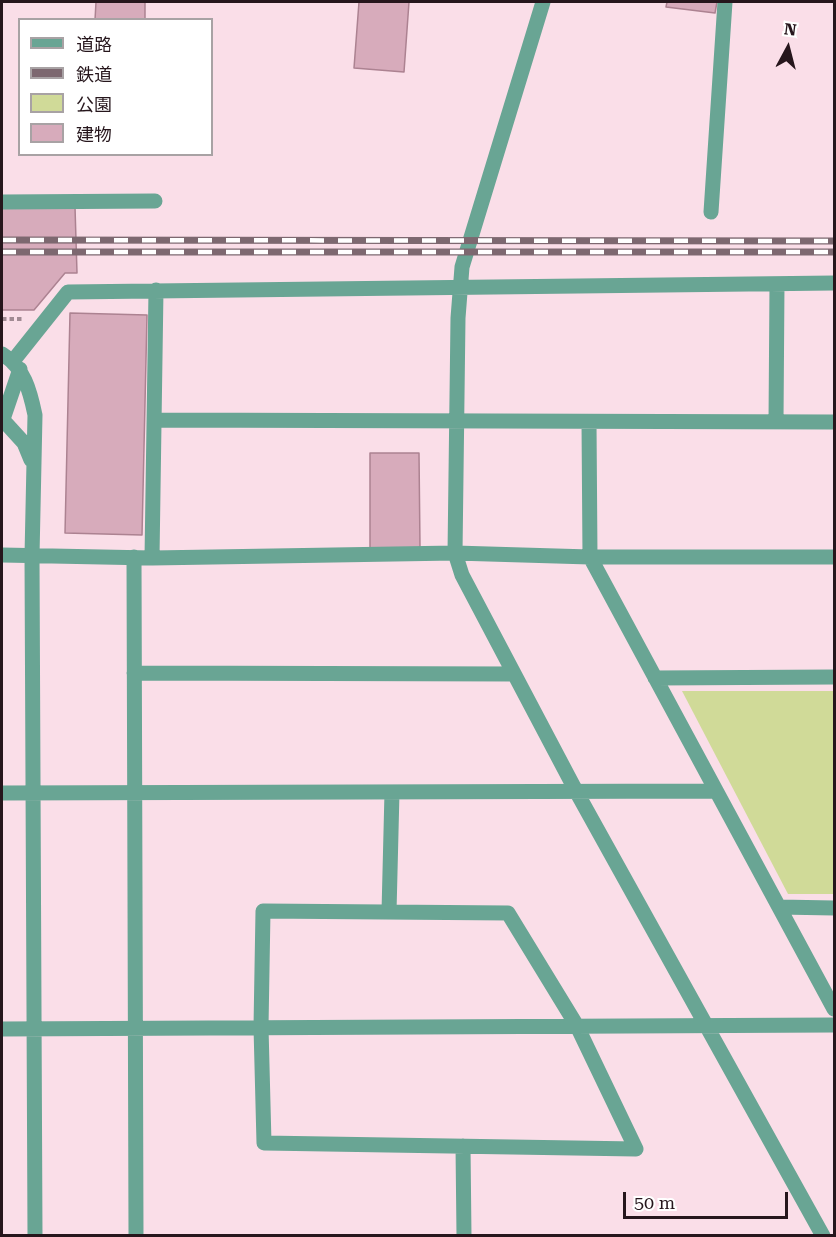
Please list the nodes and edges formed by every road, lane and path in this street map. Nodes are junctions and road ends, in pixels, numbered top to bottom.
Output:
1 (543, 2) edge
2 (725, 2) edge
3 (155, 201) dead end
4 (2, 202) edge
5 (711, 212) dead end
6 (834, 283) edge
7 (777, 284) junction
8 (459, 286) junction
9 (156, 290) junction
10 (11, 361) edge
11 (156, 420) junction
12 (2, 421) edge
13 (456, 421) junction
14 (589, 422) junction
15 (834, 422) edge
16 (776, 423) junction
17 (32, 463) junction
18 (454, 553) junction
19 (2, 555) edge
20 (32, 556) junction
21 (590, 557) junction
22 (834, 557) edge
23 (134, 558) junction
24 (152, 558) junction
25 (134, 674) junction
26 (514, 674) junction
27 (834, 677) edge
28 (655, 678) junction
29 (576, 791) junction
30 (716, 791) junction
31 (392, 792) junction
32 (2, 793) edge
33 (35, 793) junction
34 (134, 794) junction
35 (779, 908) junction
36 (834, 908) edge
37 (389, 912) junction
38 (834, 1009) edge
39 (834, 1025) edge
40 (578, 1026) junction
41 (707, 1026) junction
42 (261, 1027) junction
43 (136, 1028) junction
44 (2, 1029) edge
45 (34, 1030) junction
46 (463, 1146) junction
47 (35, 1236) edge
48 (136, 1236) edge
49 (464, 1236) edge
50 (824, 1236) edge

1 - 8 street
2 - 5 street
3 - 4 street
6 - 7 street
7 - 8 street
7 - 16 street
8 - 9 street
8 - 13 street
9 - 10 street
9 - 11 street
10 - 12 street
10 - 17 street
11 - 13 street
11 - 24 street
12 - 17 street
13 - 14 street
13 - 18 street
14 - 16 street
14 - 21 street
15 - 16 street
17 - 20 street
18 - 21 street
18 - 24 street
18 - 26 street
19 - 20 street
20 - 23 street
20 - 33 street
21 - 22 street
21 - 28 street
23 - 24 street
23 - 25 street
25 - 26 street
25 - 34 street
26 - 29 street
27 - 28 street
28 - 30 street
29 - 30 street
29 - 31 street
29 - 41 street
30 - 35 street
31 - 34 street
31 - 37 street
32 - 33 street
33 - 34 street
33 - 45 street
34 - 43 street
35 - 36 street
35 - 38 street
37 - 40 street
37 - 42 street
39 - 41 street
40 - 41 street
40 - 42 street
40 - 46 street
41 - 50 street
42 - 43 street
42 - 46 street
43 - 45 street
43 - 48 street
44 - 45 street
45 - 47 street
46 - 49 street

